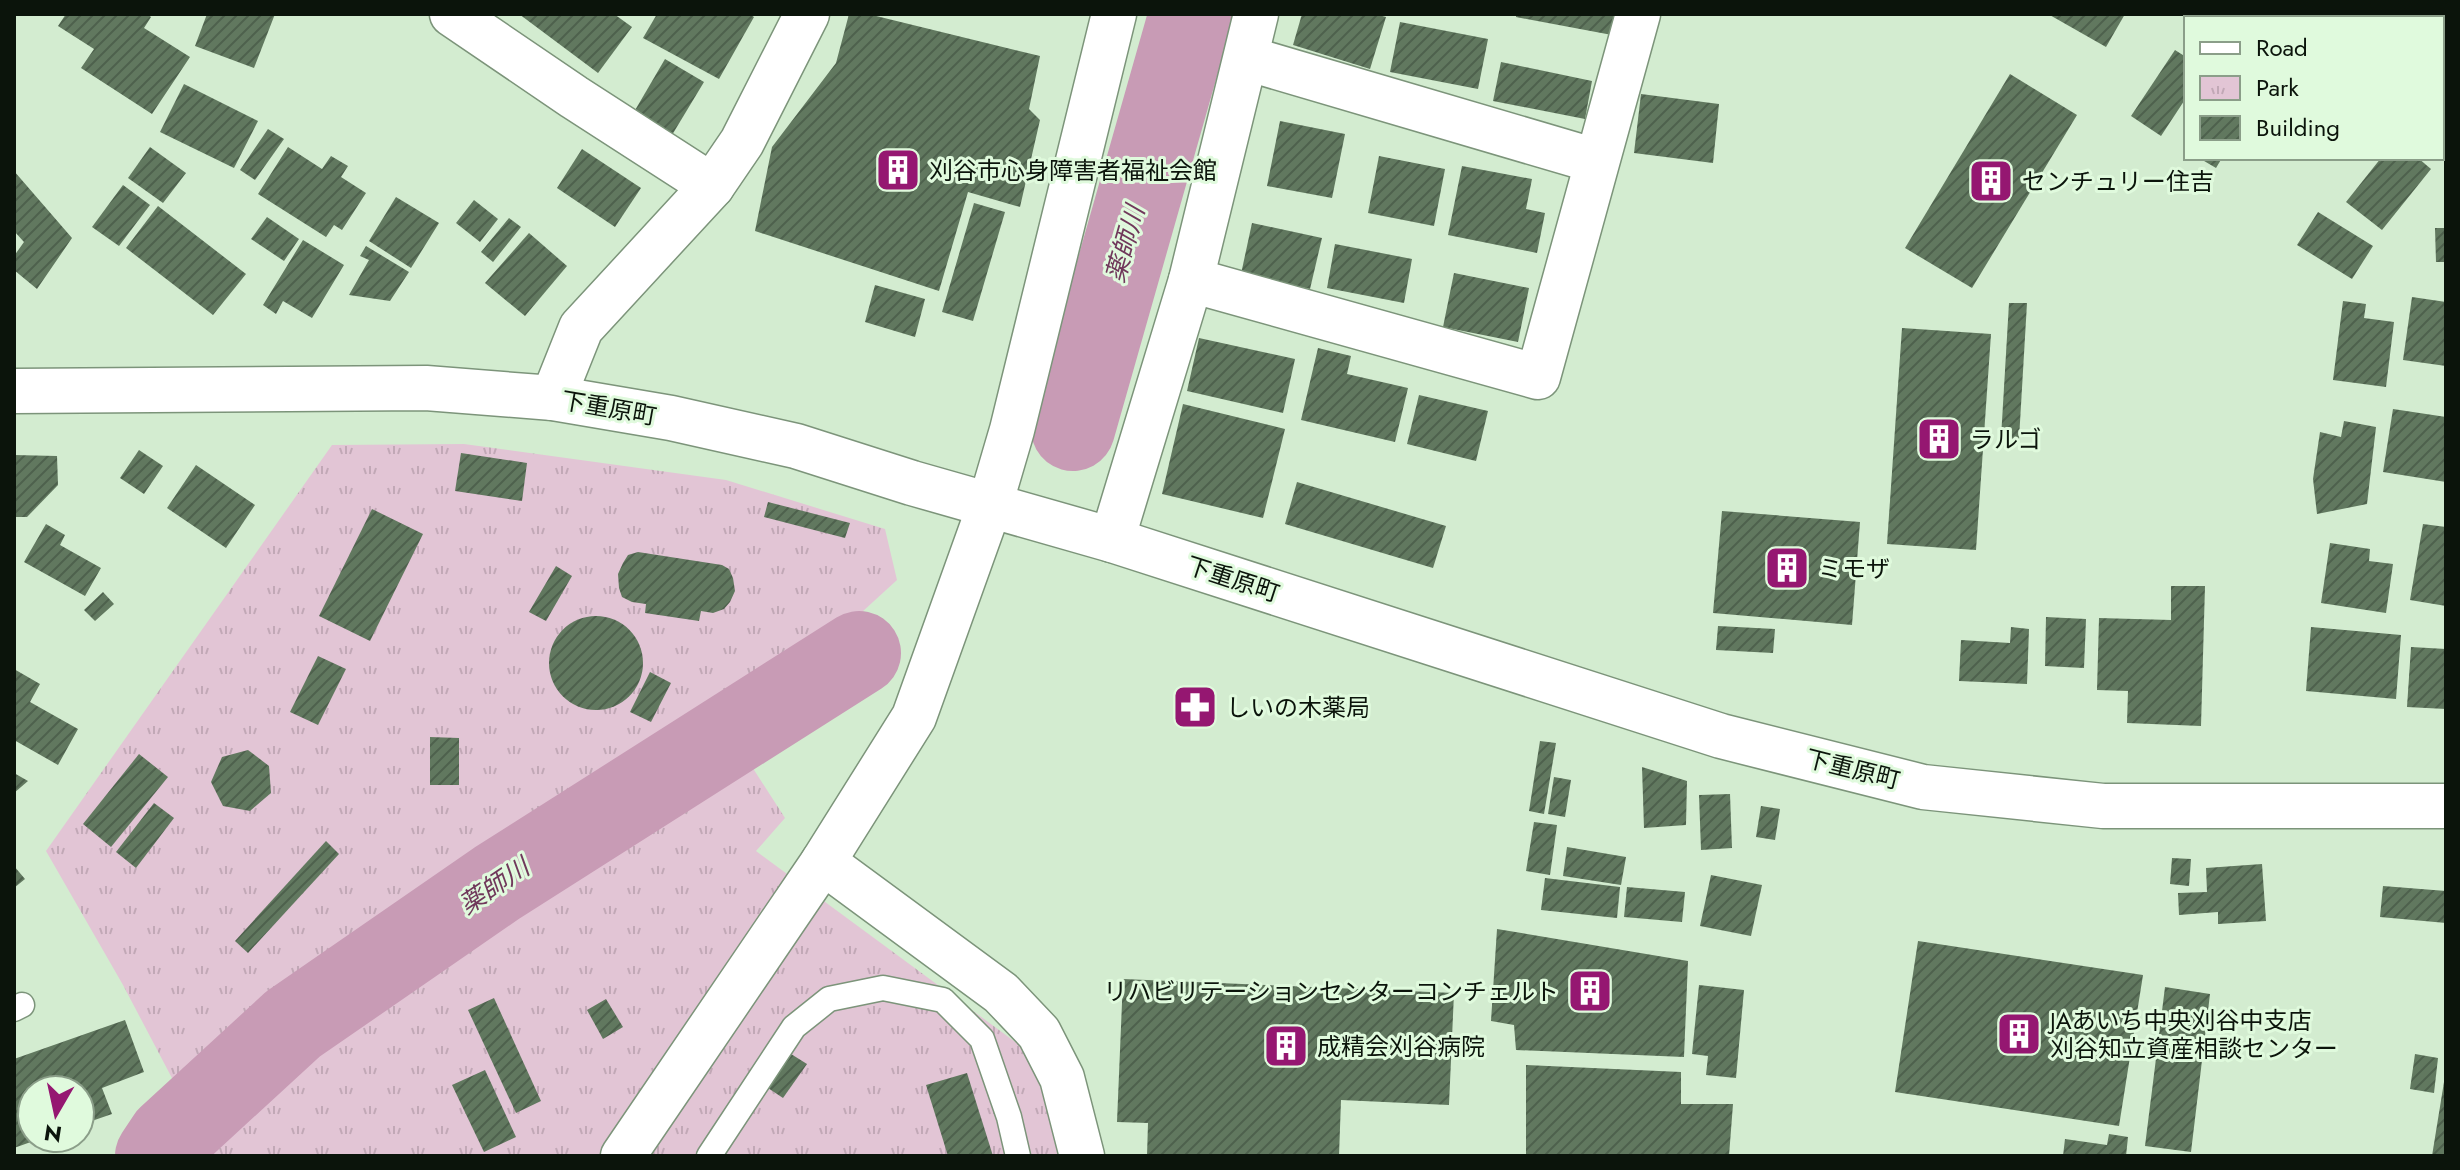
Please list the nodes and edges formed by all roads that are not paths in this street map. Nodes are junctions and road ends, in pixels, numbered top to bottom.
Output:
1 (807, 14) edge
2 (1114, 14) edge
3 (1256, 14) edge
4 (1638, 14) edge
5 (464, 18) edge
6 (1246, 58) junction
7 (1596, 161) junction
8 (712, 186) junction
9 (1191, 280) junction
10 (14, 391) edge
11 (553, 398) junction
12 (990, 505) junction
13 (1112, 540) junction
14 (2446, 806) edge
15 (823, 862) junction
16 (623, 1156) edge
17 (709, 1156) edge
18 (1018, 1156) edge
19 (1082, 1156) edge

1 - 8 street
2 - 12 street
3 - 6 street
4 - 7 street
5 - 8 street
6 - 7 street
6 - 9 street
7 - 9 street
8 - 11 street
9 - 13 street
10 - 11 street, 下重原町
11 - 12 street, 下重原町
12 - 13 street, 下重原町
12 - 15 street
13 - 14 street, 下重原町
15 - 16 street
15 - 19 street
17 - 18 lane

